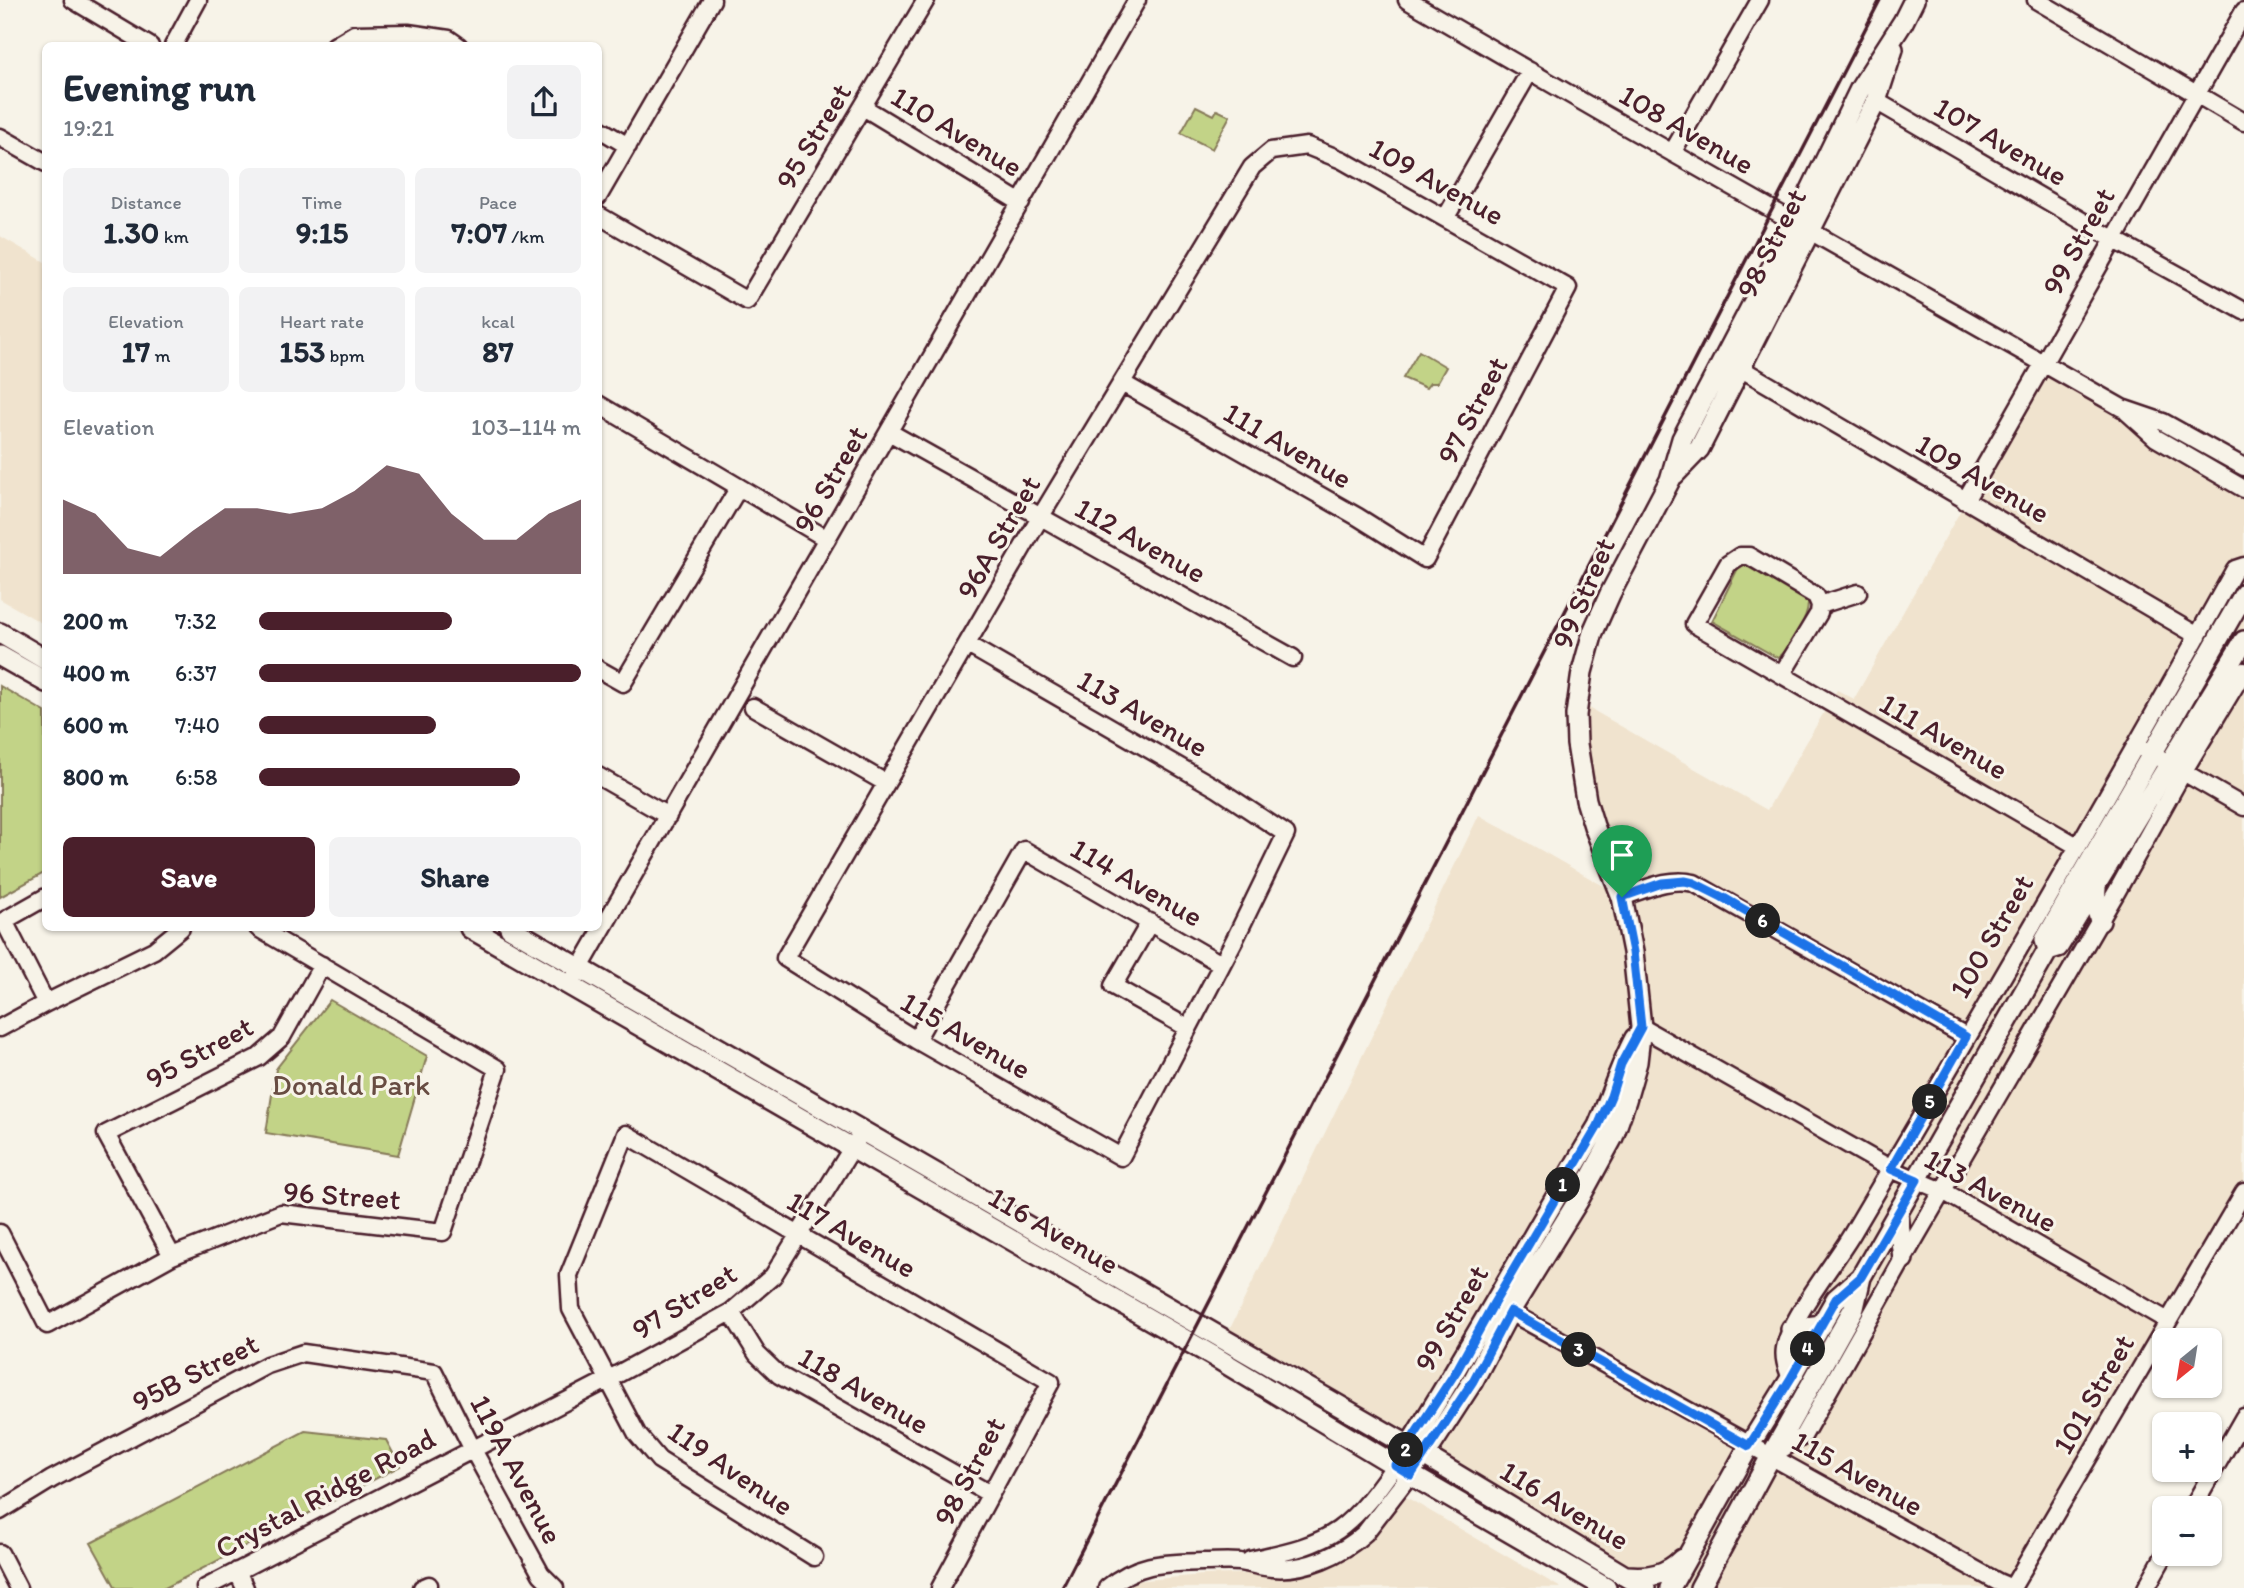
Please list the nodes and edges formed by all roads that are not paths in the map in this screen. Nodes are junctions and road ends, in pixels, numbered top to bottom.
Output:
1 (73, 0) edge
2 (198, 0) edge
3 (712, 0) edge
4 (926, 0) edge
5 (1137, 0) edge
6 (1407, 0) edge
7 (1760, 0) edge
8 (1914, 0) edge
9 (2036, 0) edge
10 (2244, 11) edge
11 (1903, 22) junction
12 (142, 42) edge
13 (175, 42) edge
14 (339, 42) edge
15 (453, 42) edge
16 (1530, 71) junction
17 (2196, 94) junction
18 (1876, 101) junction
19 (863, 107) junction
20 (2244, 122) edge
21 (602, 130) edge
22 (0, 137) edge
23 (628, 146) junction
24 (1271, 151) joint
25 (1672, 153) junction
26 (42, 161) edge
27 (602, 190) edge
28 (1021, 203) junction
29 (602, 217) edge
30 (1446, 217) junction
31 (1803, 227) junction
32 (2113, 239) junction
33 (1568, 288) joint
34 (2244, 311) edge
35 (2044, 363) junction
36 (1731, 364) junction
37 (1122, 383) junction
38 (602, 406) edge
39 (2122, 408) junction
40 (889, 432) junction
41 (2244, 467) edge
42 (739, 487) junction
43 (2244, 489) edge
44 (1965, 501) junction
45 (1041, 516) junction
46 (827, 539) junction
47 (1425, 559) joint
48 (2244, 566) edge
49 (1857, 593) dead end
50 (2244, 594) edge
51 (1820, 605) junction
52 (0, 633) edge
53 (2198, 636) junction
54 (2244, 641) edge
55 (968, 645) junction
56 (0, 656) edge
57 (42, 658) edge
58 (1293, 658) dead end
59 (602, 671) edge
60 (2244, 671) edge
61 (1782, 674) junction
62 (42, 680) edge
63 (753, 707) dead end
64 (2144, 750) junction
65 (2176, 769) junction
66 (602, 778) edge
67 (886, 783) junction
68 (2244, 807) edge
69 (668, 816) junction
70 (2077, 846) junction
71 (2096, 887) junction
72 (1622, 897) junction
73 (42, 899) edge
74 (2100, 920) junction
75 (2, 922) edge
76 (1150, 922) junction
77 (602, 929) edge
78 (177, 931) edge
79 (263, 931) edge
80 (475, 931) edge
81 (515, 931) edge
82 (601, 931) edge
83 (2048, 950) junction
84 (785, 958) joint
85 (1222, 964) junction
86 (323, 965) junction
87 (580, 967) junction
88 (569, 985) junction
89 (47, 1003) junction
90 (1641, 1027) junction
91 (0, 1028) edge
92 (1188, 1028) junction
93 (1966, 1037) junction
94 (916, 1040) junction
95 (857, 1139) junction
96 (1891, 1169) junction
97 (1917, 1180) junction
98 (1943, 1191) junction
99 (2244, 1192) edge
100 (1898, 1213) junction
101 (0, 1233) edge
102 (799, 1236) junction
103 (172, 1256) junction
104 (1903, 1259) junction
105 (1861, 1277) junction
106 (1502, 1307) junction
107 (731, 1312) junction
108 (2168, 1321) junction
109 (1822, 1325) junction
110 (1791, 1329) junction
111 (1225, 1339) junction
112 (1215, 1357) junction
113 (434, 1372) joint
114 (609, 1378) junction
115 (1791, 1378) junction
116 (1051, 1382) joint
117 (2244, 1417) edge
118 (1749, 1446) junction
119 (472, 1448) junction
120 (1417, 1451) junction
121 (1770, 1456) junction
122 (1403, 1470) junction
123 (990, 1494) junction
124 (2199, 1496) edge
125 (0, 1511) edge
126 (1693, 1548) junction
127 (0, 1553) edge
128 (814, 1557) dead end
129 (2158, 1566) edge
130 (1574, 1569) junction
131 (237, 1571) junction
132 (1625, 1576) junction
133 (18, 1588) edge
134 (205, 1588) edge
135 (245, 1588) edge
136 (555, 1588) edge
137 (940, 1588) edge
138 (1107, 1588) edge
139 (1593, 1588) edge
140 (1606, 1588) edge
141 (1645, 1588) edge
142 (1670, 1588) edge
143 (1700, 1588) edge
144 (2012, 1588) edge
145 (2146, 1588) edge

1 - 12 street
2 - 13 street
3 - 23 street
4 - 19 street, 95 Street
5 - 28 street, 96 Street
6 - 16 street, 108 Avenue
7 - 25 street
8 - 11 main road, 98 Street
9 - 17 street
10 - 17 street, 99 Street
11 - 18 main road, 98 Street
11 - 31 main road, 98 Street
14 - 15 street
16 - 25 street, 108 Avenue
16 - 30 street
17 - 20 street
17 - 32 street, 99 Street
18 - 31 main road, 98 Street
18 - 32 street, 107 Avenue
19 - 28 street, 110 Avenue
19 - 29 street, 95 Street
21 - 23 street
22 - 26 street
23 - 27 street
24 - 30 street, 109 Avenue
24 - 37 street, 96A Street
25 - 31 street, 108 Avenue
28 - 40 street, 96 Street
30 - 33 street, 109 Avenue
31 - 35 street, 108 Avenue
31 - 36 main road, 98 Street
32 - 34 street, 107 Avenue
32 - 35 street, 99 Street
33 - 47 street, 97 Street
35 - 39 street, 108 Avenue
35 - 44 street, 99 Street
36 - 44 street, 109 Avenue
36 - 72 main road, 99 Street
37 - 45 street, 96A Street
37 - 47 street, 111 Avenue
38 - 42 street
39 - 41 street, 108 Avenue
39 - 43 street, 108 Avenue
40 - 45 street, 112 Avenue
40 - 46 street, 96 Street
42 - 46 street
42 - 59 street
44 - 53 street, 109 Avenue
45 - 55 street, 96A Street
45 - 58 street, 112 Avenue
46 - 69 street, 96 Street
48 - 53 street, 100 Street
49 - 51 street
50 - 64 main road, 100 Street
51 - 61 street
51 - 61 street, 111 Avenue
52 - 57 main road
53 - 64 street, 100 Street
54 - 65 main road, 100 Street
55 - 67 street, 96A Street
55 - 85 street, 113 Avenue
56 - 62 main road
60 - 65 street, 100 Street
61 - 70 street, 111 Avenue
63 - 67 street
64 - 65 street
64 - 70 street, 100 Street
64 - 83 main road, 100 Street
65 - 68 street
65 - 71 main road, 100 Street
65 - 74 street, 100 Street
66 - 69 street
67 - 84 street, 96A Street
69 - 77 street, 96 Street
70 - 93 street, 100 Street
71 - 74 main road
71 - 83 main road, 100 Street
72 - 90 main road, 99 Street
72 - 93 street
73 - 75 street
74 - 98 street, 100 Street
75 - 89 street
76 - 85 street, 114 Avenue
76 - 92 street
76 - 94 street, 114 Avenue
78 - 89 street
79 - 86 street
80 - 88 main road, 116 Avenue
81 - 87 main road, 116 Avenue
82 - 87 street, 96 Street
83 - 97 main road, 100 Street
84 - 94 street, 115 Avenue
85 - 92 street
86 - 103 street, 95 Street
86 - 103 street, 96 Street
87 - 88 street, 96 Street
87 - 95 main road, 116 Avenue
88 - 95 main road, 116 Avenue
89 - 91 street
90 - 96 street, 113 Avenue
90 - 106 main road, 99 Street
92 - 94 street, 115 Avenue
93 - 96 street, 100 Street
95 - 102 street, 97 Street
95 - 111 main road, 116 Avenue
95 - 112 main road, 116 Avenue
96 - 97 street, 113 Avenue
96 - 110 street, 100 Street
97 - 98 street, 113 Avenue
97 - 100 main road, 100 Street
98 - 104 street, 100 Street
98 - 108 street, 113 Avenue
99 - 108 street, 101 Street
100 - 104 main road
100 - 105 main road, 100 Street
101 - 103 street, 96 Street
102 - 107 street, 97 Street
102 - 114 street, 117 Avenue
102 - 116 street, 117 Avenue
104 - 121 street, 100 Street
105 - 109 main road, 100 Street
105 - 121 main road, 100 Street
106 - 118 street, 115 Avenue
106 - 120 main road, 99 Street
107 - 114 street, 97 Street
107 - 123 street, 118 Avenue
108 - 144 street, 101 Street
109 - 110 main road
109 - 115 main road, 100 Street
110 - 115 street, 100 Street
111 - 112 main road
111 - 120 main road, 116 Avenue
112 - 122 main road, 116 Avenue
113 - 119 street, 119A Avenue
113 - 125 street, 95B Street
114 - 119 street, 97 Street
114 - 128 street, 119 Avenue
115 - 118 main road, 100 Street
116 - 123 street, 98 Street
117 - 124 street
118 - 121 street, 115 Avenue
118 - 126 main road, 100 Street
119 - 131 street, Crystal Ridge Road
119 - 136 street, 119A Avenue
120 - 122 street, 99 Street
120 - 132 main road, 116 Avenue
121 - 143 main road, 100 Street
121 - 144 street, 115 Avenue
122 - 130 main road, 116 Avenue
122 - 138 street, 99 Street
123 - 137 street, 98 Street
126 - 132 main road
126 - 142 main road, 100 Street
127 - 133 street
129 - 145 street
130 - 139 main road
130 - 140 main road, 116 Avenue
131 - 134 street, Crystal Ridge Road
131 - 135 street
132 - 141 main road, 116 Avenue

